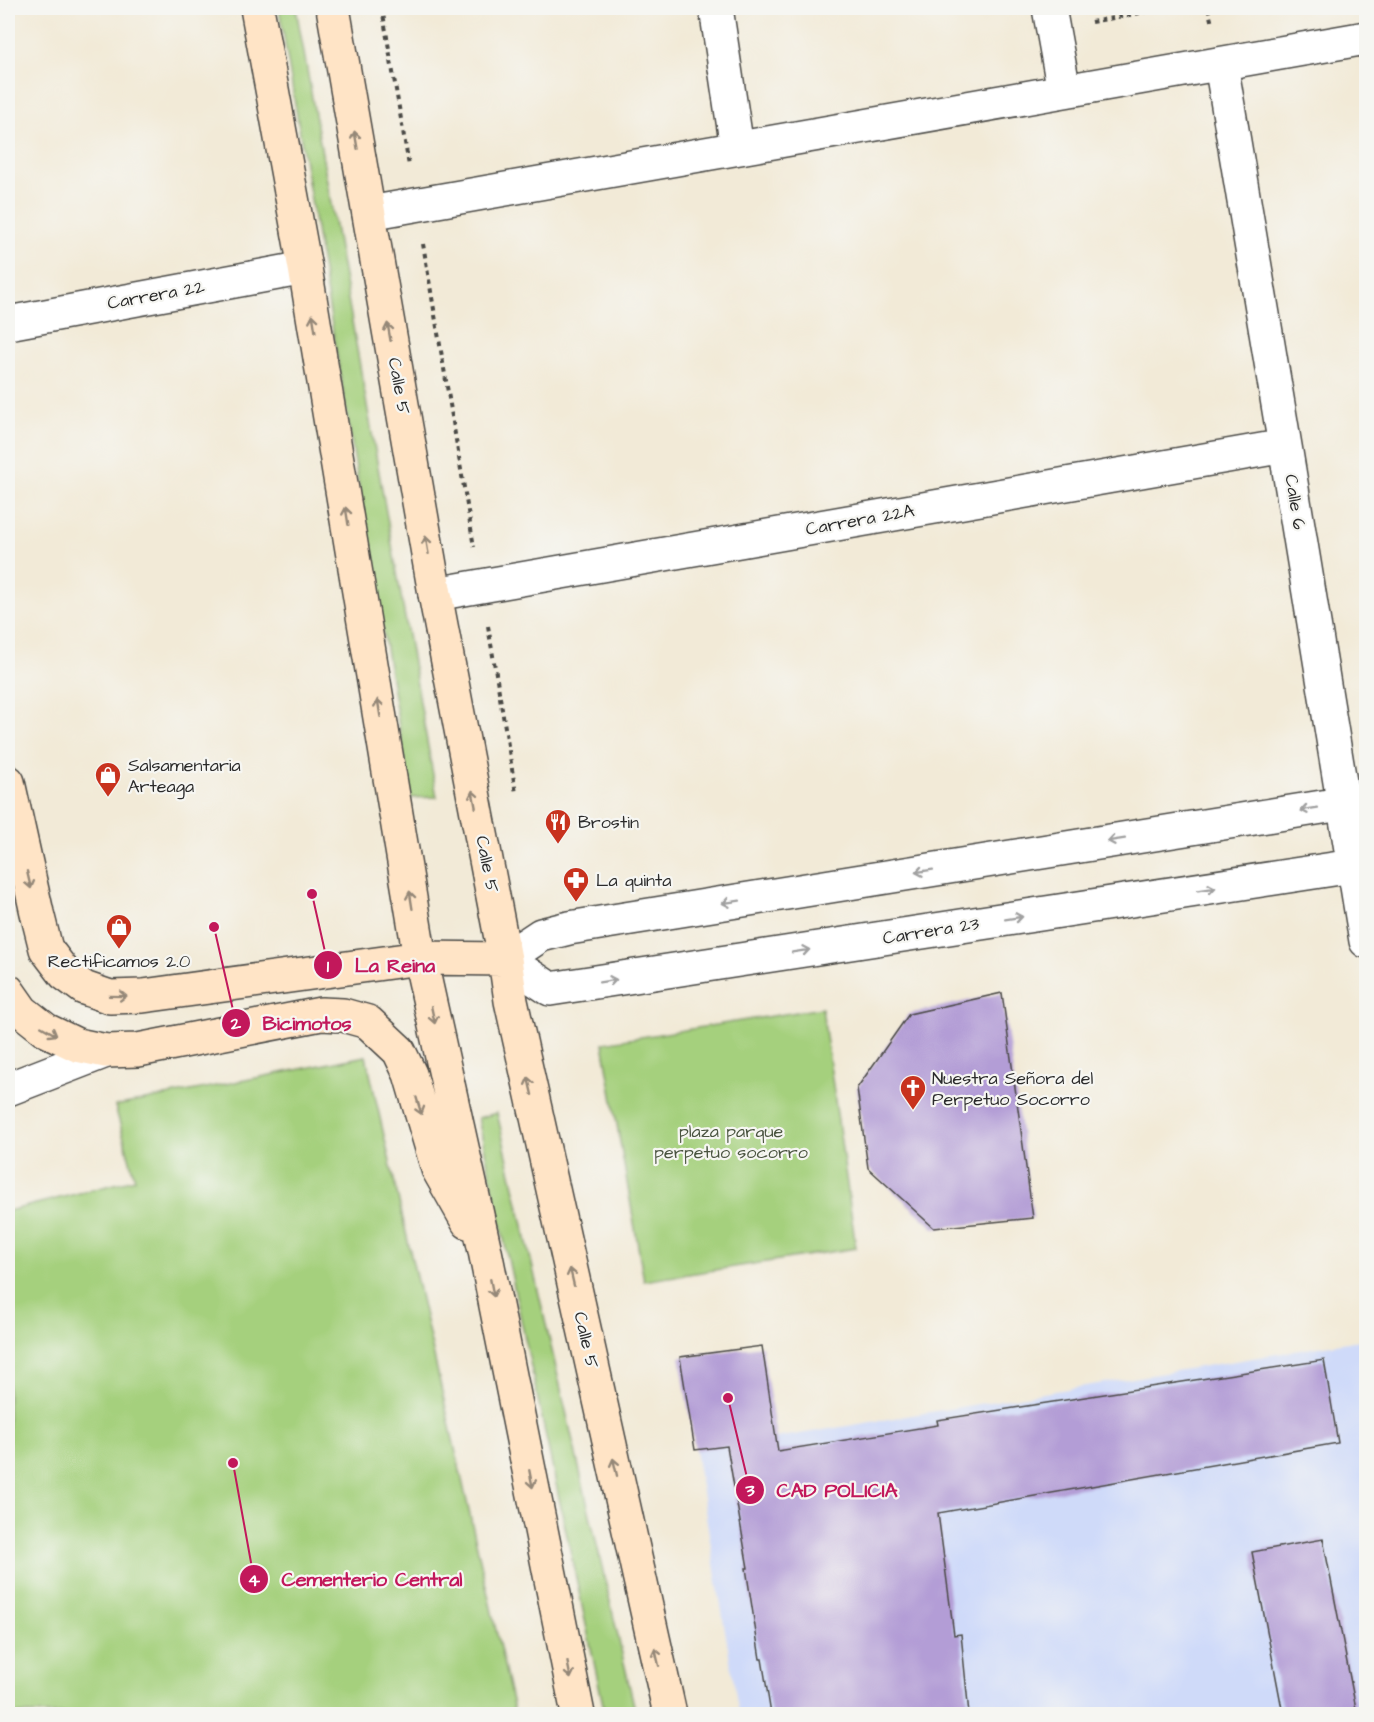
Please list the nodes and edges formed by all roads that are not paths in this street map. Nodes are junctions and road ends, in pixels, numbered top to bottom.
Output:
1 (257, 8) edge
2 (319, 8) edge
3 (716, 8) edge
4 (1049, 8) edge
5 (336, 23) edge
6 (1366, 38) edge
7 (1221, 64) junction
8 (1064, 91) junction
9 (737, 148) junction
10 (369, 213) junction
11 (305, 268) junction
12 (8, 322) edge
13 (1286, 446) junction
14 (435, 594) junction
15 (8, 782) edge
16 (1355, 801) edge
17 (1361, 865) edge
18 (1366, 941) edge
19 (420, 958) junction
20 (505, 959) junction
21 (8, 991) edge
22 (106, 1051) junction
23 (8, 1089) edge
24 (485, 1251) junction
25 (578, 1714) edge
26 (670, 1714) edge

1 - 11 main road
2 - 5 main road
3 - 9 street
4 - 8 street
10 -> 5 main road, Calle 5
6 - 7 street
7 - 8 street
7 - 13 street, Calle 6
8 - 9 street
9 - 10 street
14 -> 10 main road, Calle 5
11 - 12 street, Carrera 22
19 -> 11 main road
13 - 14 street, Carrera 22A
13 - 16 street, Calle 6
20 -> 14 main road, Calle 5
15 -> 19 main road
16 - 17 street, Calle 6
16 -> 20 street
17 - 18 street, Calle 6
20 -> 17 street, Carrera 23
19 - 20 main road
19 -> 24 main road
26 -> 20 main road, Calle 5
21 -> 22 main road
22 - 23 street
22 -> 24 main road
24 -> 25 main road

